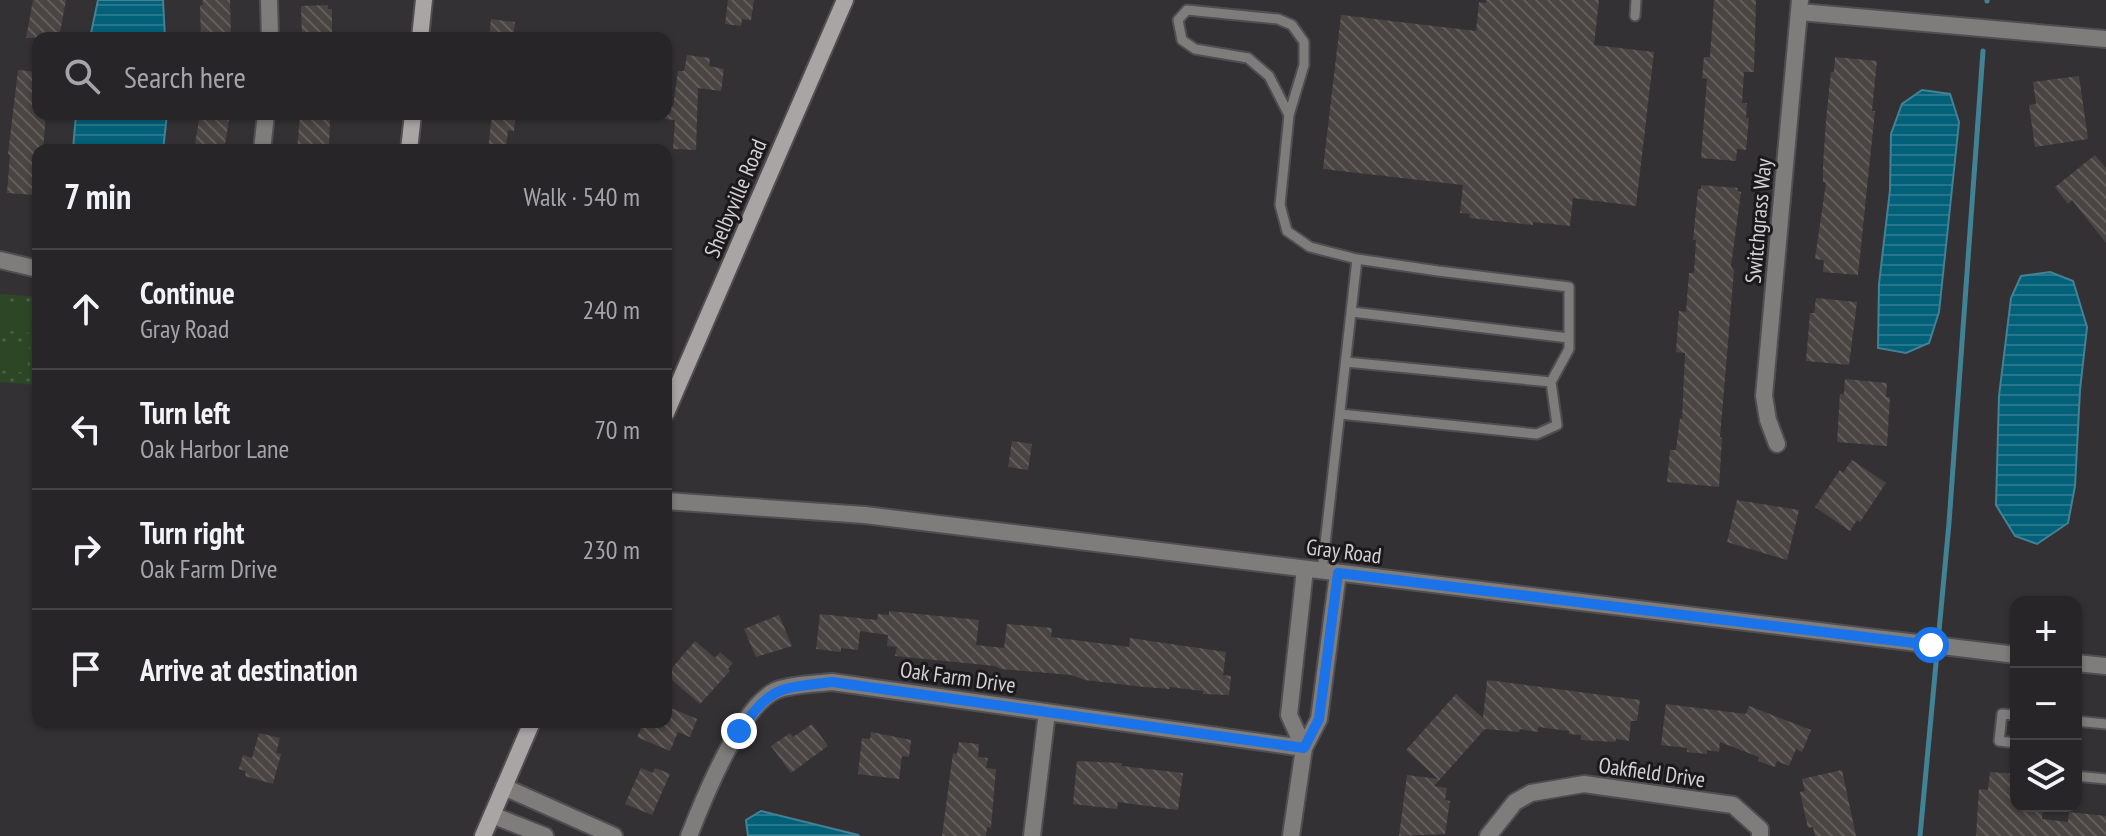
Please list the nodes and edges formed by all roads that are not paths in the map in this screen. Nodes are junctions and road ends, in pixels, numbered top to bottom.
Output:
1 (269, 0) edge
2 (424, 0) edge
3 (845, 0) edge
4 (1636, 0) edge
5 (1800, 6) edge
6 (1635, 16) dead end
7 (270, 32) edge
8 (421, 32) edge
9 (2106, 39) edge
10 (1289, 115) junction
11 (265, 120) edge
12 (412, 120) edge
13 (263, 144) edge
14 (410, 144) edge
15 (1357, 259) junction
16 (0, 260) edge
17 (32, 268) edge
18 (1352, 312) junction
19 (1569, 344) junction
20 (1346, 362) junction
21 (1551, 382) junction
22 (672, 399) edge
23 (1340, 414) junction
24 (1777, 444) dead end
25 (672, 501) edge
26 (1322, 571) junction
27 (2010, 654) edge
28 (2082, 664) edge
29 (2106, 666) edge
30 (1047, 712) junction
31 (2010, 715) edge
32 (2082, 722) edge
33 (2106, 724) edge
34 (529, 728) edge
35 (2010, 742) edge
36 (1304, 748) junction
37 (2082, 777) edge
38 (2106, 779) edge
39 (504, 787) junction
40 (492, 815) junction
41 (483, 836) edge
42 (545, 836) edge
43 (614, 836) edge
44 (689, 836) edge
45 (1032, 836) edge
46 (1291, 836) edge
47 (1488, 836) edge
48 (1760, 836) edge

1 - 7 street
2 - 8 main road
3 - 22 main road, Shelbyville Road
4 - 6 lane
5 - 9 street
5 - 24 street, Switchgrass Way
10 - 10 lane
10 - 15 lane
11 - 13 street
12 - 14 main road
15 - 18 lane
15 - 19 lane
16 - 17 street
18 - 19 lane
18 - 20 lane
19 - 21 lane
20 - 21 lane
20 - 23 lane
21 - 23 lane
23 - 26 lane
25 - 26 street, Gray Road
26 - 27 street, Gray Road
26 - 36 street
26 - 36 street
28 - 29 street
30 - 36 street, Oak Farm Drive
30 - 44 street, Oak Farm Drive
30 - 45 street
31 - 35 lane
32 - 33 lane
34 - 39 main road
36 - 46 street
37 - 38 lane
39 - 40 main road
39 - 43 street
40 - 41 main road
40 - 42 street
47 - 48 street, Oakfield Drive

